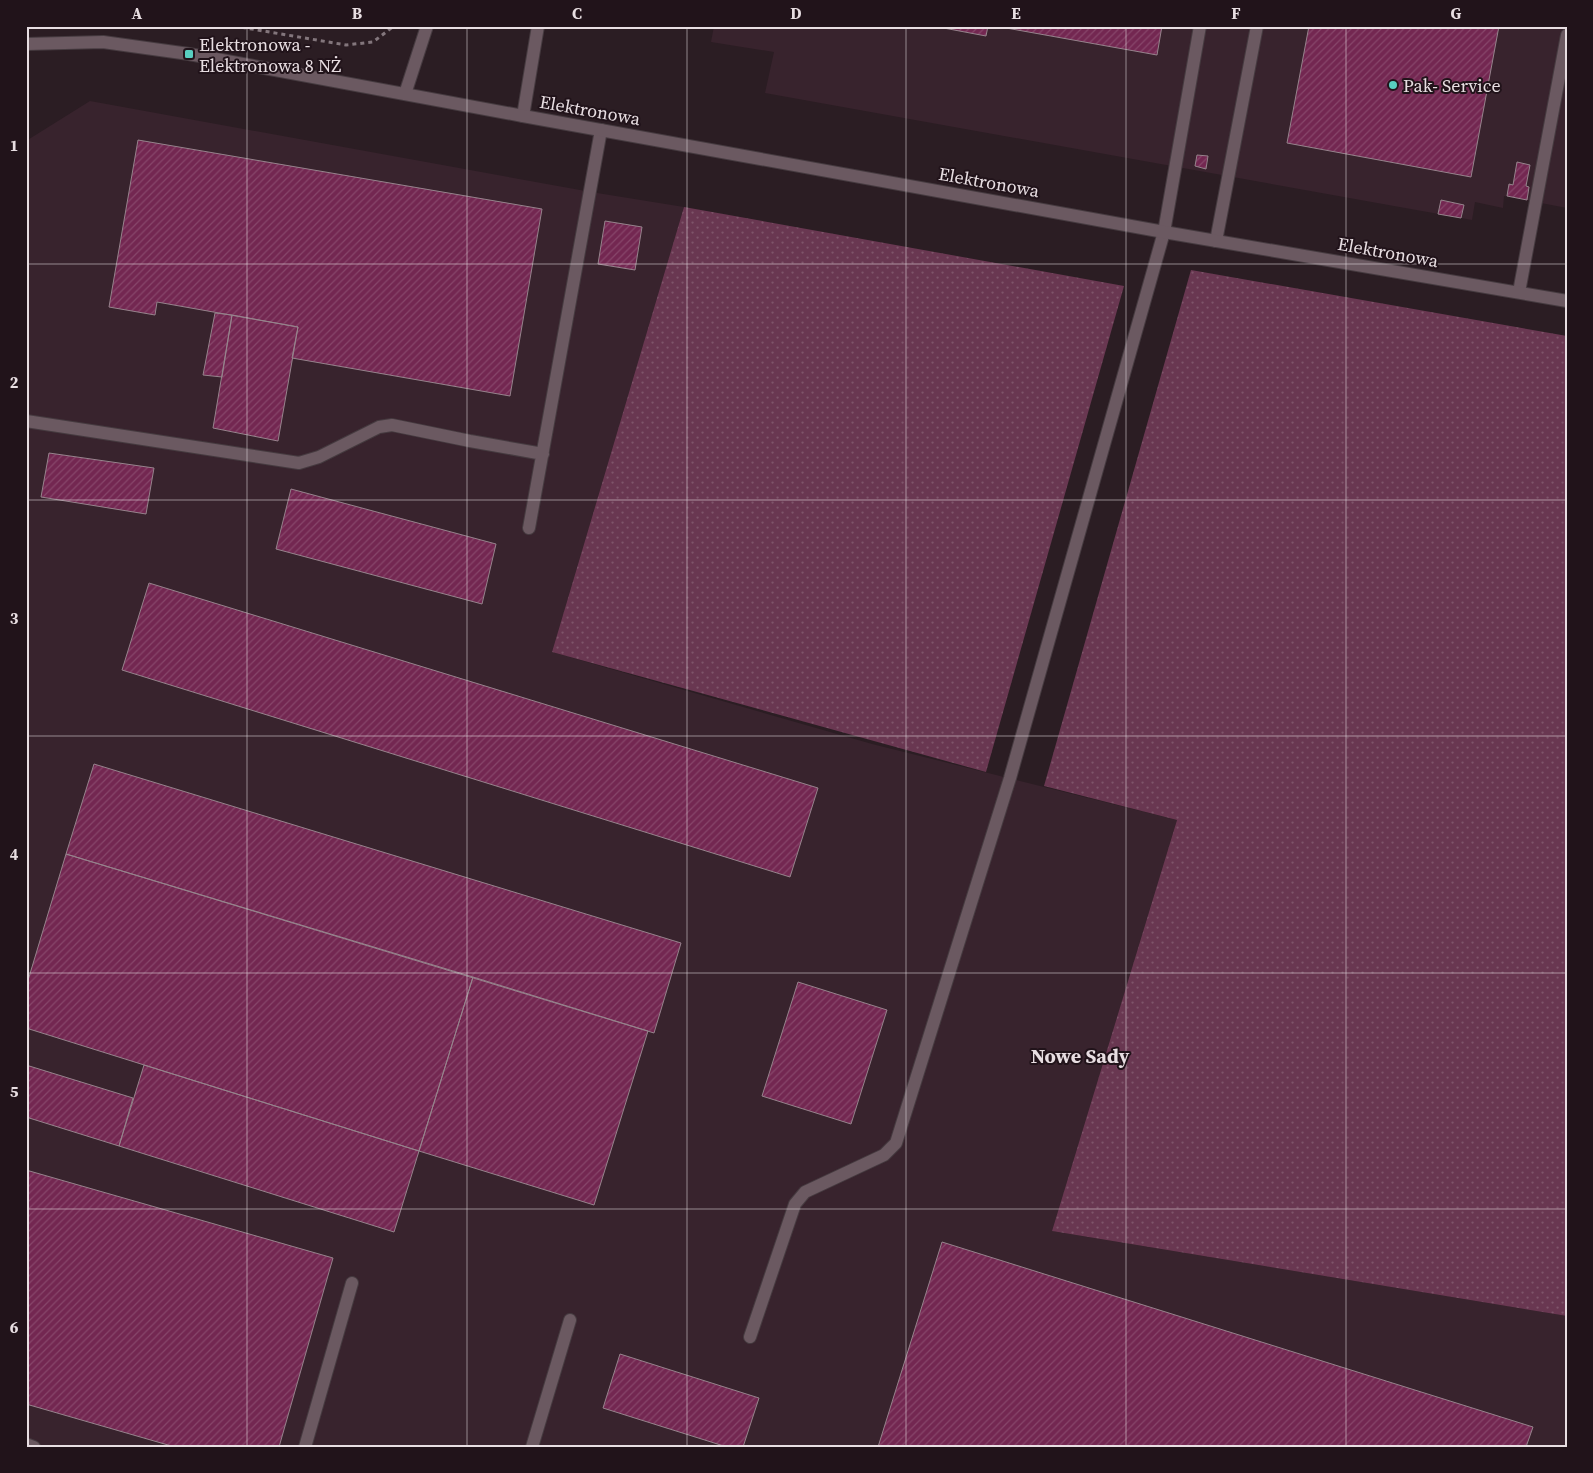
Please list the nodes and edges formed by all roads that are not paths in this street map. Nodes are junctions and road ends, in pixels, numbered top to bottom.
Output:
1 (427, 26) edge
2 (538, 26) edge
3 (1200, 26) edge
4 (1257, 26) edge
5 (1567, 35) edge
6 (26, 44) edge
7 (405, 94) junction
8 (523, 116) junction
9 (601, 130) junction
10 (1164, 232) junction
11 (1216, 240) junction
12 (1519, 292) junction
13 (1567, 301) edge
14 (26, 422) edge
15 (543, 454) junction
16 (529, 528) dead end
17 (352, 1283) dead end
18 (570, 1320) dead end
19 (750, 1337) dead end
20 (26, 1444) edge
21 (34, 1447) edge
22 (306, 1447) edge
23 (532, 1447) edge

1 - 7 street
2 - 8 street
3 - 10 street
4 - 11 street
5 - 12 street
6 - 7 street, Elektronowa
7 - 8 street, Elektronowa
8 - 9 street, Elektronowa
9 - 10 street, Elektronowa
9 - 15 street
10 - 11 street, Elektronowa
10 - 19 street
11 - 12 street, Elektronowa
12 - 13 street, Elektronowa
14 - 15 street
15 - 16 street
17 - 22 street
18 - 23 street
20 - 21 street

